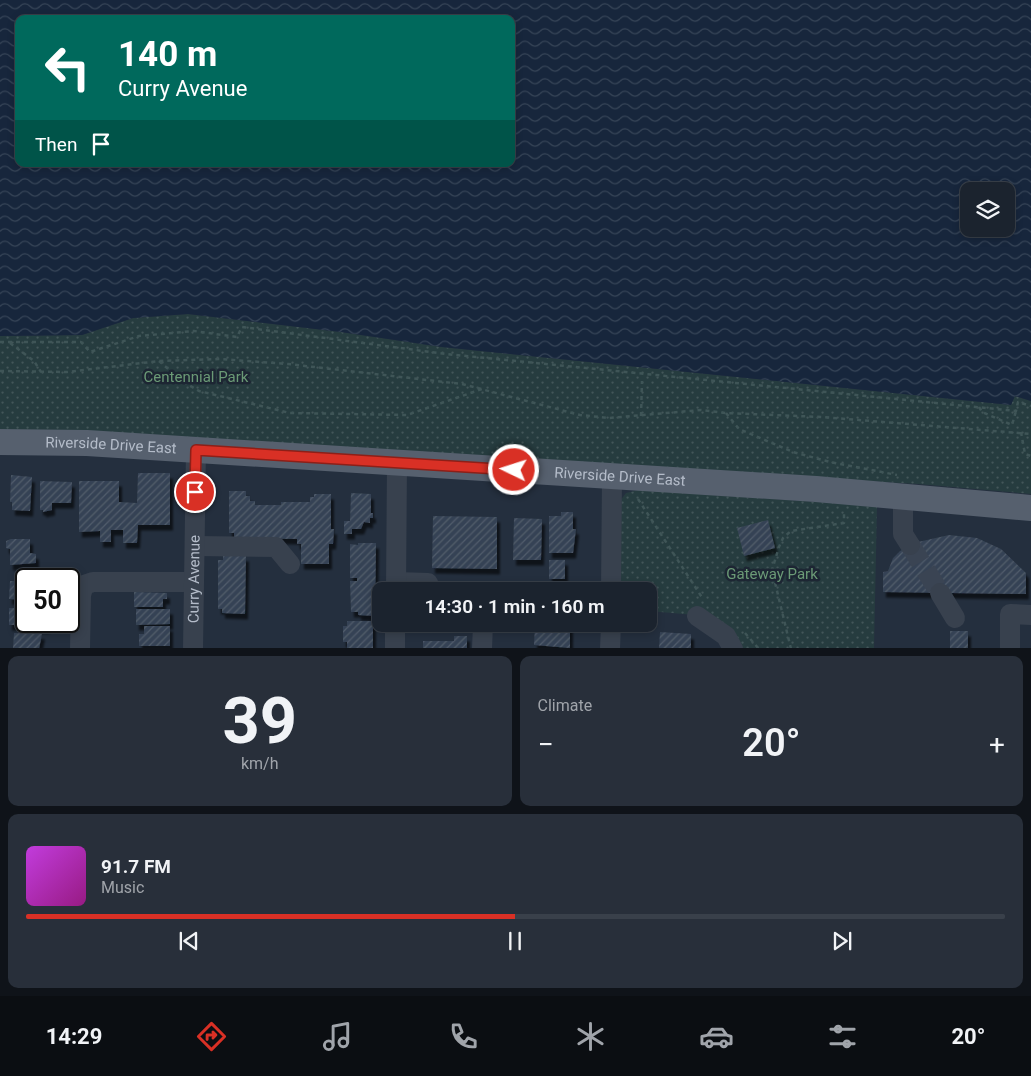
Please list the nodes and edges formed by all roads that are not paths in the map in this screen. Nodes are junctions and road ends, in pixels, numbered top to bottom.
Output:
1 (0, 442) edge
2 (196, 450) junction
3 (397, 463) junction
4 (612, 476) junction
5 (902, 486) junction
6 (1031, 508) edge
7 (910, 545) tunnel mouth
8 (189, 549) junction
9 (290, 564) dead end
10 (194, 582) junction
11 (396, 582) edge
12 (611, 582) edge
13 (940, 593) tunnel mouth
14 (701, 610) road end
15 (1031, 615) edge
16 (955, 618) dead end
17 (395, 632) edge
18 (483, 632) edge
19 (611, 632) edge
20 (80, 648) edge
21 (193, 648) edge
22 (395, 648) edge
23 (482, 648) edge
24 (610, 648) edge
25 (733, 648) edge
26 (1010, 648) edge

1 - 2 main road, Riverside Drive East
2 - 3 main road, Riverside Drive East
2 - 8 street, Curry Avenue
3 - 4 main road, Riverside Drive East
3 - 11 street
4 - 5 main road, Riverside Drive East
4 - 12 street
5 - 6 main road, Riverside Drive East
5 - 7 street
8 - 9 street
8 - 10 street, Curry Avenue
10 - 20 street
10 - 21 street, Curry Avenue
13 - 16 street
14 - 25 street
15 - 26 street
17 - 22 street
18 - 23 street
19 - 24 street

